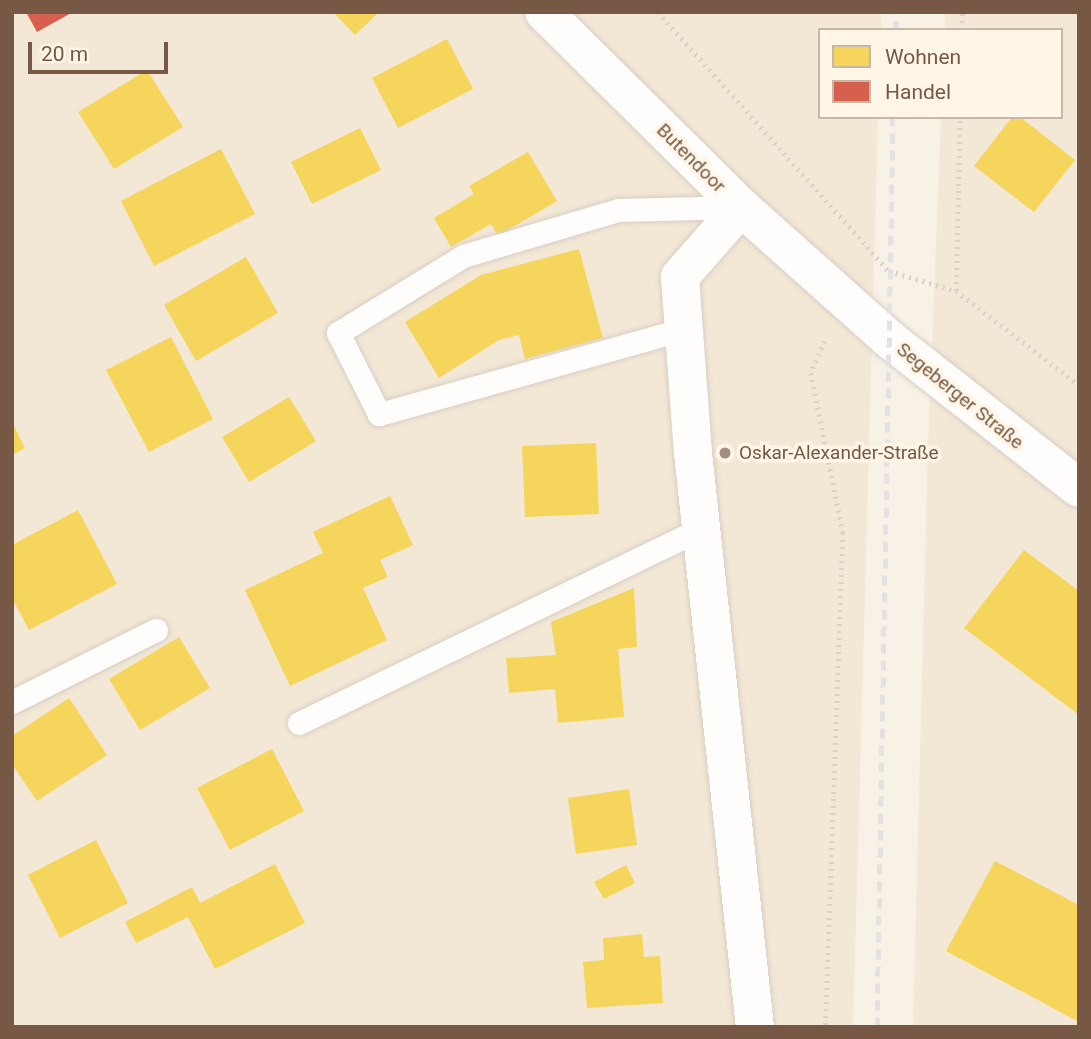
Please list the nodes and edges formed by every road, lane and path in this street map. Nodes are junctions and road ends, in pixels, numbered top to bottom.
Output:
1 (544, 12) edge
2 (658, 12) edge
3 (960, 119) edge
4 (741, 207) junction
5 (956, 291) junction
6 (845, 298) junction
7 (684, 330) junction
8 (1079, 385) edge
9 (1079, 488) edge
10 (701, 529) junction
11 (156, 630) dead end
12 (12, 702) edge
13 (299, 723) dead end
14 (755, 1027) edge
15 (825, 1027) edge

1 - 4 street, Butendoor
2 - 5 path
3 - 5 path
4 - 6 street, Butendoor
4 - 7 street
4 - 7 lane
5 - 8 path
6 - 9 street, Segeberger Straße
6 - 15 path
7 - 10 street
10 - 13 lane
10 - 14 street
11 - 12 lane

